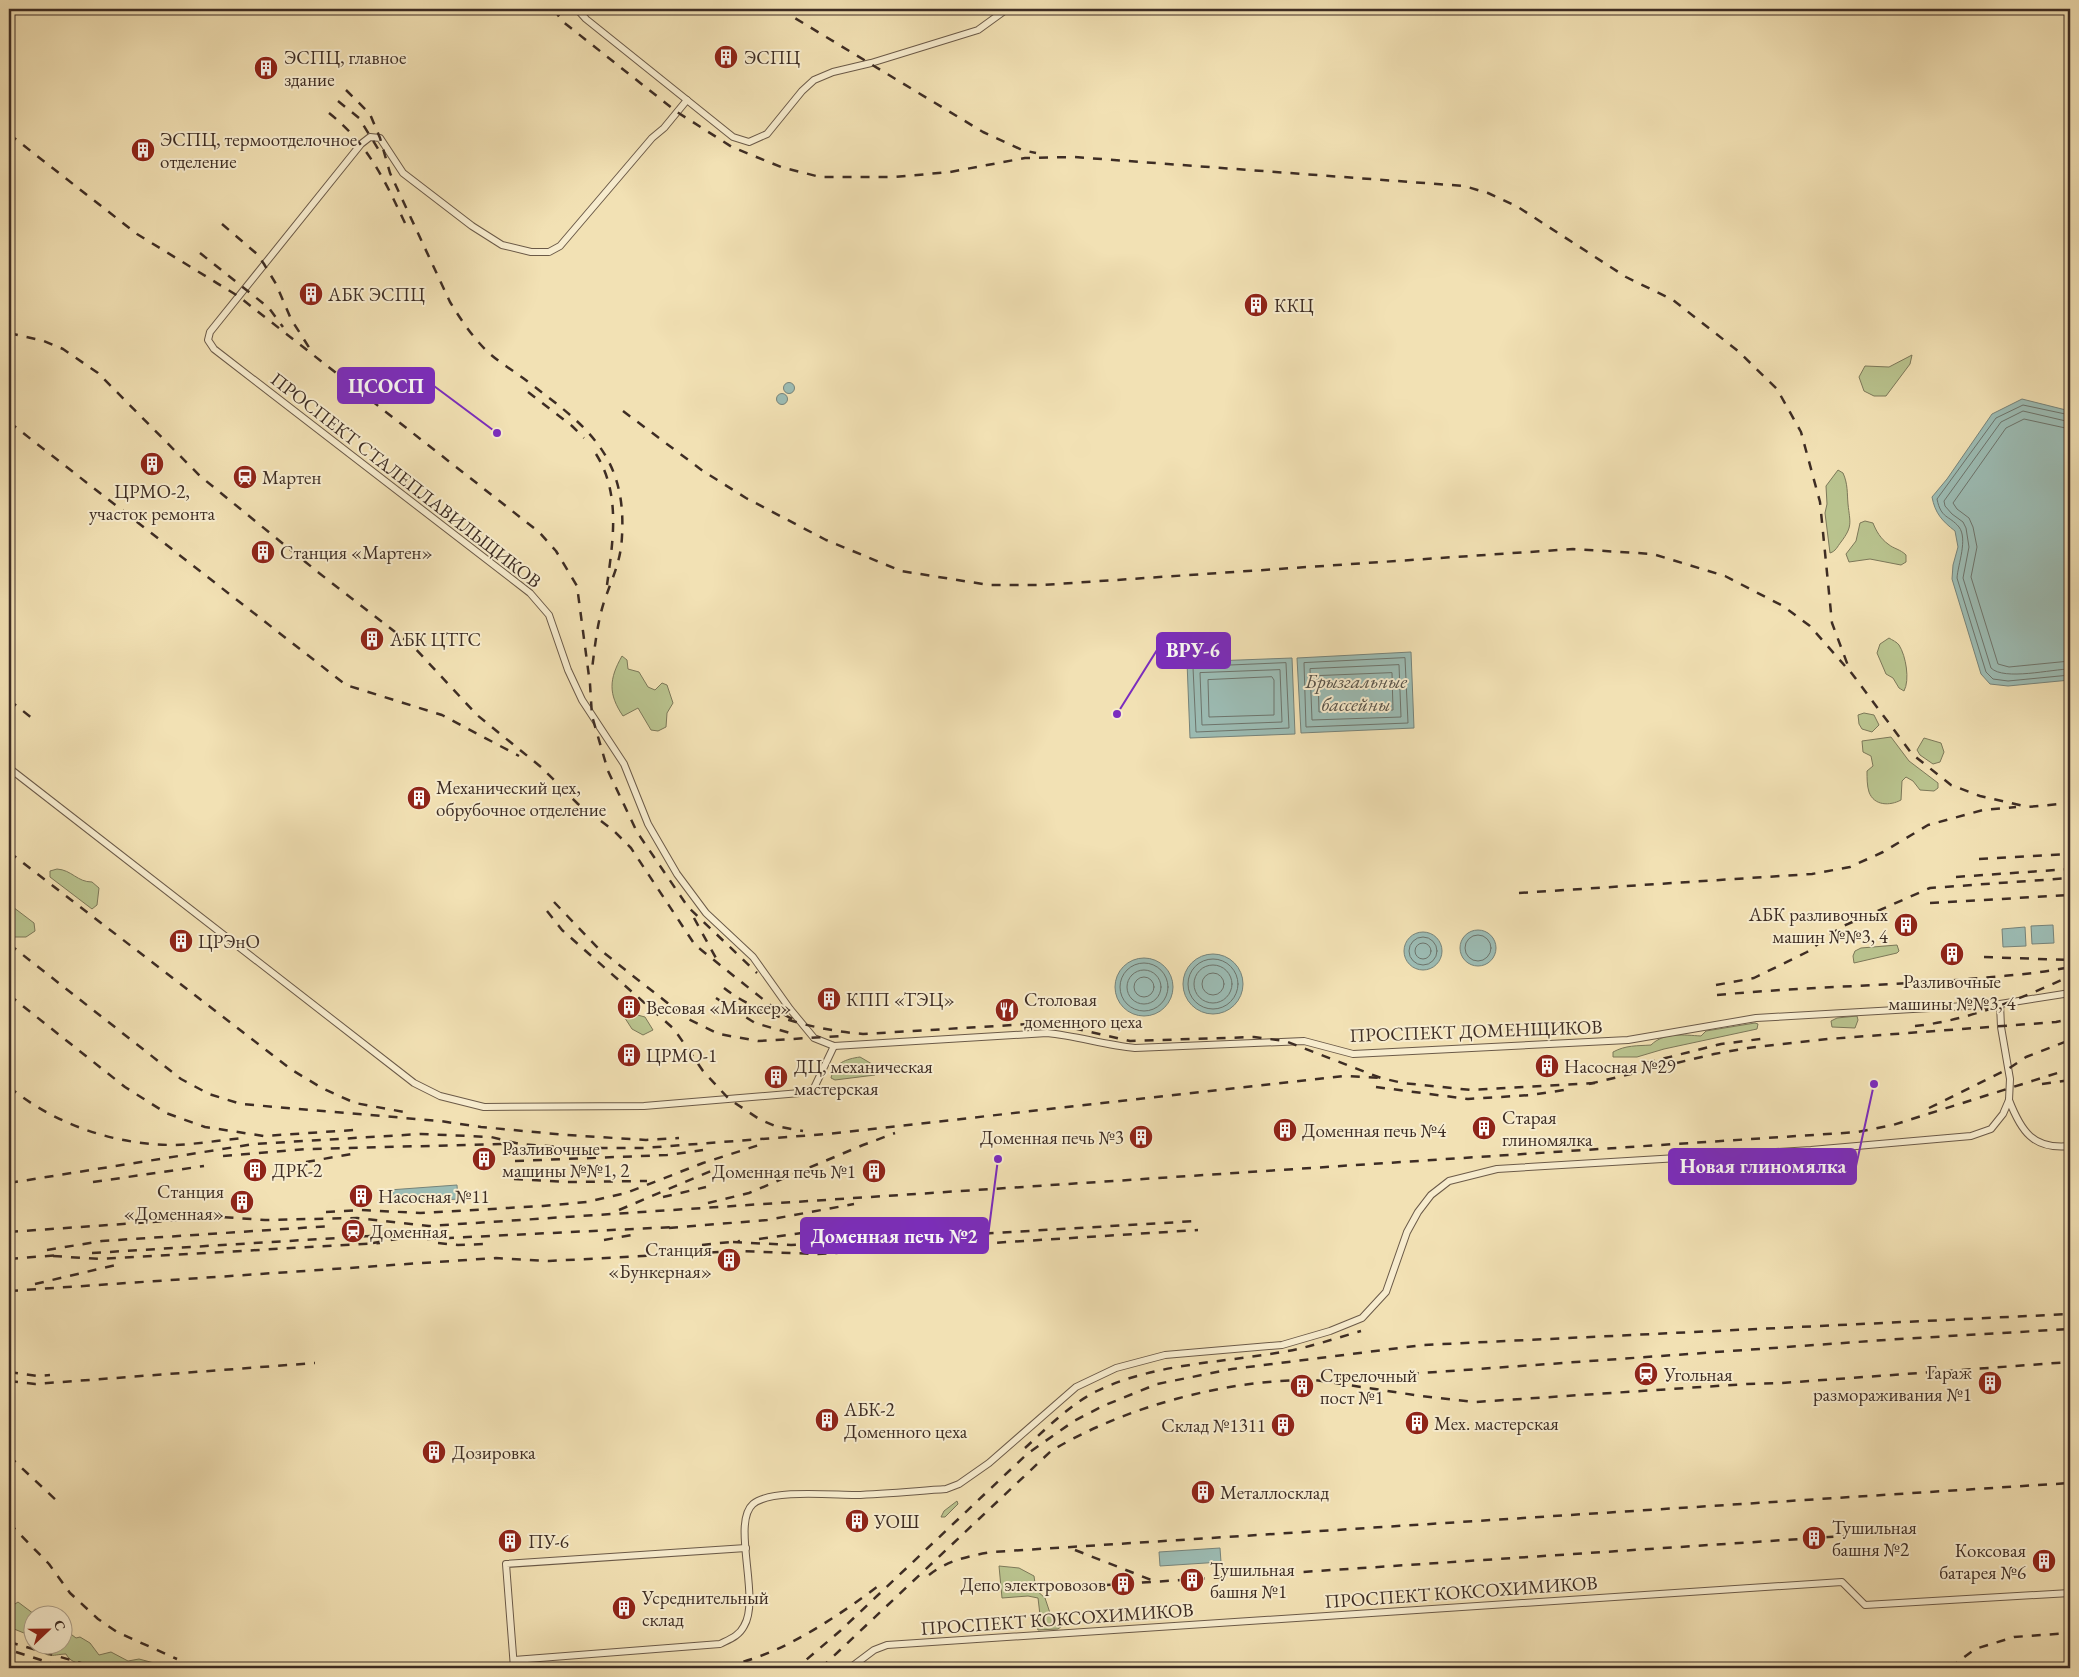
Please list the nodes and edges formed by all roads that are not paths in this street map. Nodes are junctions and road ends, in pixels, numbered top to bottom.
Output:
1 (577, 9) edge
2 (1007, 9) edge
3 (687, 100) junction
4 (9, 768) edge
5 (2070, 993) edge
6 (2000, 1004) junction
7 (834, 1046) junction
8 (2009, 1100) junction
9 (2070, 1146) edge
10 (746, 1548) junction
11 (2070, 1593) edge
12 (514, 1660) junction
13 (514, 1668) edge
14 (850, 1668) edge

1 - 3 street
2 - 3 street
3 - 7 street, ПРОСПЕКТ СТАЛЕПЛАВИЛЬЩИКОВ
4 - 7 street
5 - 6 street, ПРОСПЕКТ ДОМЕНЩИКОВ
6 - 7 street, ПРОСПЕКТ ДОМЕНЩИКОВ
6 - 8 street
8 - 9 street
8 - 10 street
10 - 12 street
10 - 12 street
11 - 14 street, ПРОСПЕКТ КОКСОХИМИКОВ
12 - 13 street

